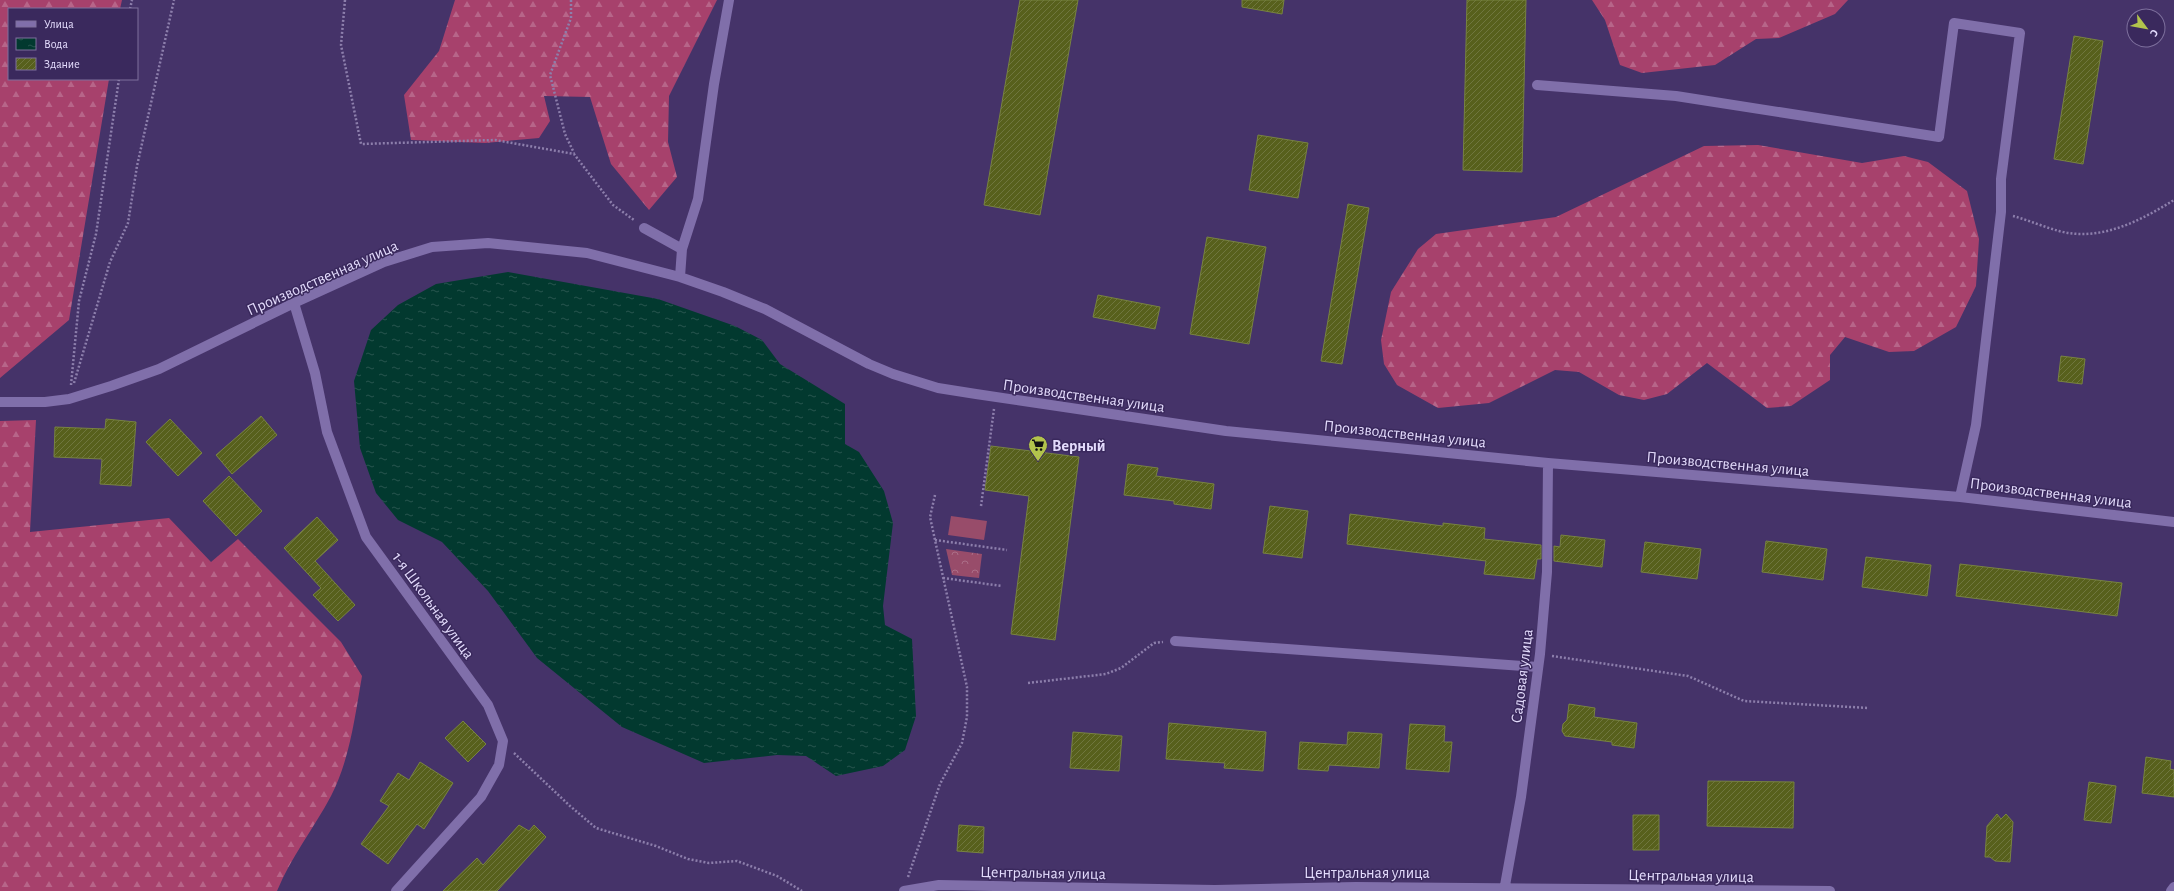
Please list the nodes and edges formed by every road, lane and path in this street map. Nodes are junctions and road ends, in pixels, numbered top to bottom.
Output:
1 (174, 0) edge
2 (345, 0) edge
3 (571, 0) edge
4 (729, 0) edge
5 (119, 80) edge
6 (1537, 85) dead end
7 (574, 154) junction
8 (2174, 200) edge
9 (2001, 212) junction
10 (644, 228) joint
11 (682, 249) junction
12 (680, 277) junction
13 (294, 303) junction
14 (995, 397) junction
15 (69, 399) junction
16 (0, 402) edge
17 (1548, 463) junction
18 (935, 496) dead end
19 (1960, 497) junction
20 (981, 506) dead end
21 (2174, 522) edge
22 (935, 540) junction
23 (1007, 550) dead end
24 (943, 578) junction
25 (1002, 586) dead end
26 (1175, 642) joint
27 (1540, 654) junction
28 (1538, 667) junction
29 (1028, 683) dead end
30 (1869, 708) dead end
31 (502, 741) junction
32 (905, 887) edge
33 (2174, 887) edge
34 (1356, 889) edge
35 (1504, 889) edge
36 (1165, 890) edge
37 (1215, 890) edge
38 (396, 891) edge
39 (802, 891) edge
40 (1727, 891) edge
41 (1830, 891) edge
42 (2171, 891) edge

1 - 15 path
2 - 7 path
3 - 7 path
4 - 11 street
5 - 15 path
6 - 9 street
7 - 10 path
8 - 9 path
9 - 19 street
10 - 11 street
11 - 12 street
12 - 13 street, Производственная улица
12 - 14 street, Производственная улица
13 - 15 street, Производственная улица
13 - 31 street, 1-я Школьная улица
14 - 17 street, Производственная улица
14 - 20 path
15 - 16 street, Производственная улица
17 - 19 street, Производственная улица
17 - 27 street, Садовая улица
18 - 22 path
19 - 21 street, Производственная улица
22 - 23 path
22 - 24 path
24 - 25 path
24 - 32 path
26 - 28 street
26 - 29 path
27 - 28 street, Садовая улица
27 - 30 path
28 - 35 street, Садовая улица
31 - 38 street, 1-я Школьная улица
31 - 39 path
32 - 36 street, Центральная улица
33 - 42 street
34 - 35 street, Центральная улица
34 - 37 street, Центральная улица
35 - 40 street, Центральная улица
36 - 37 street, Центральная улица
40 - 41 street, Центральная улица

